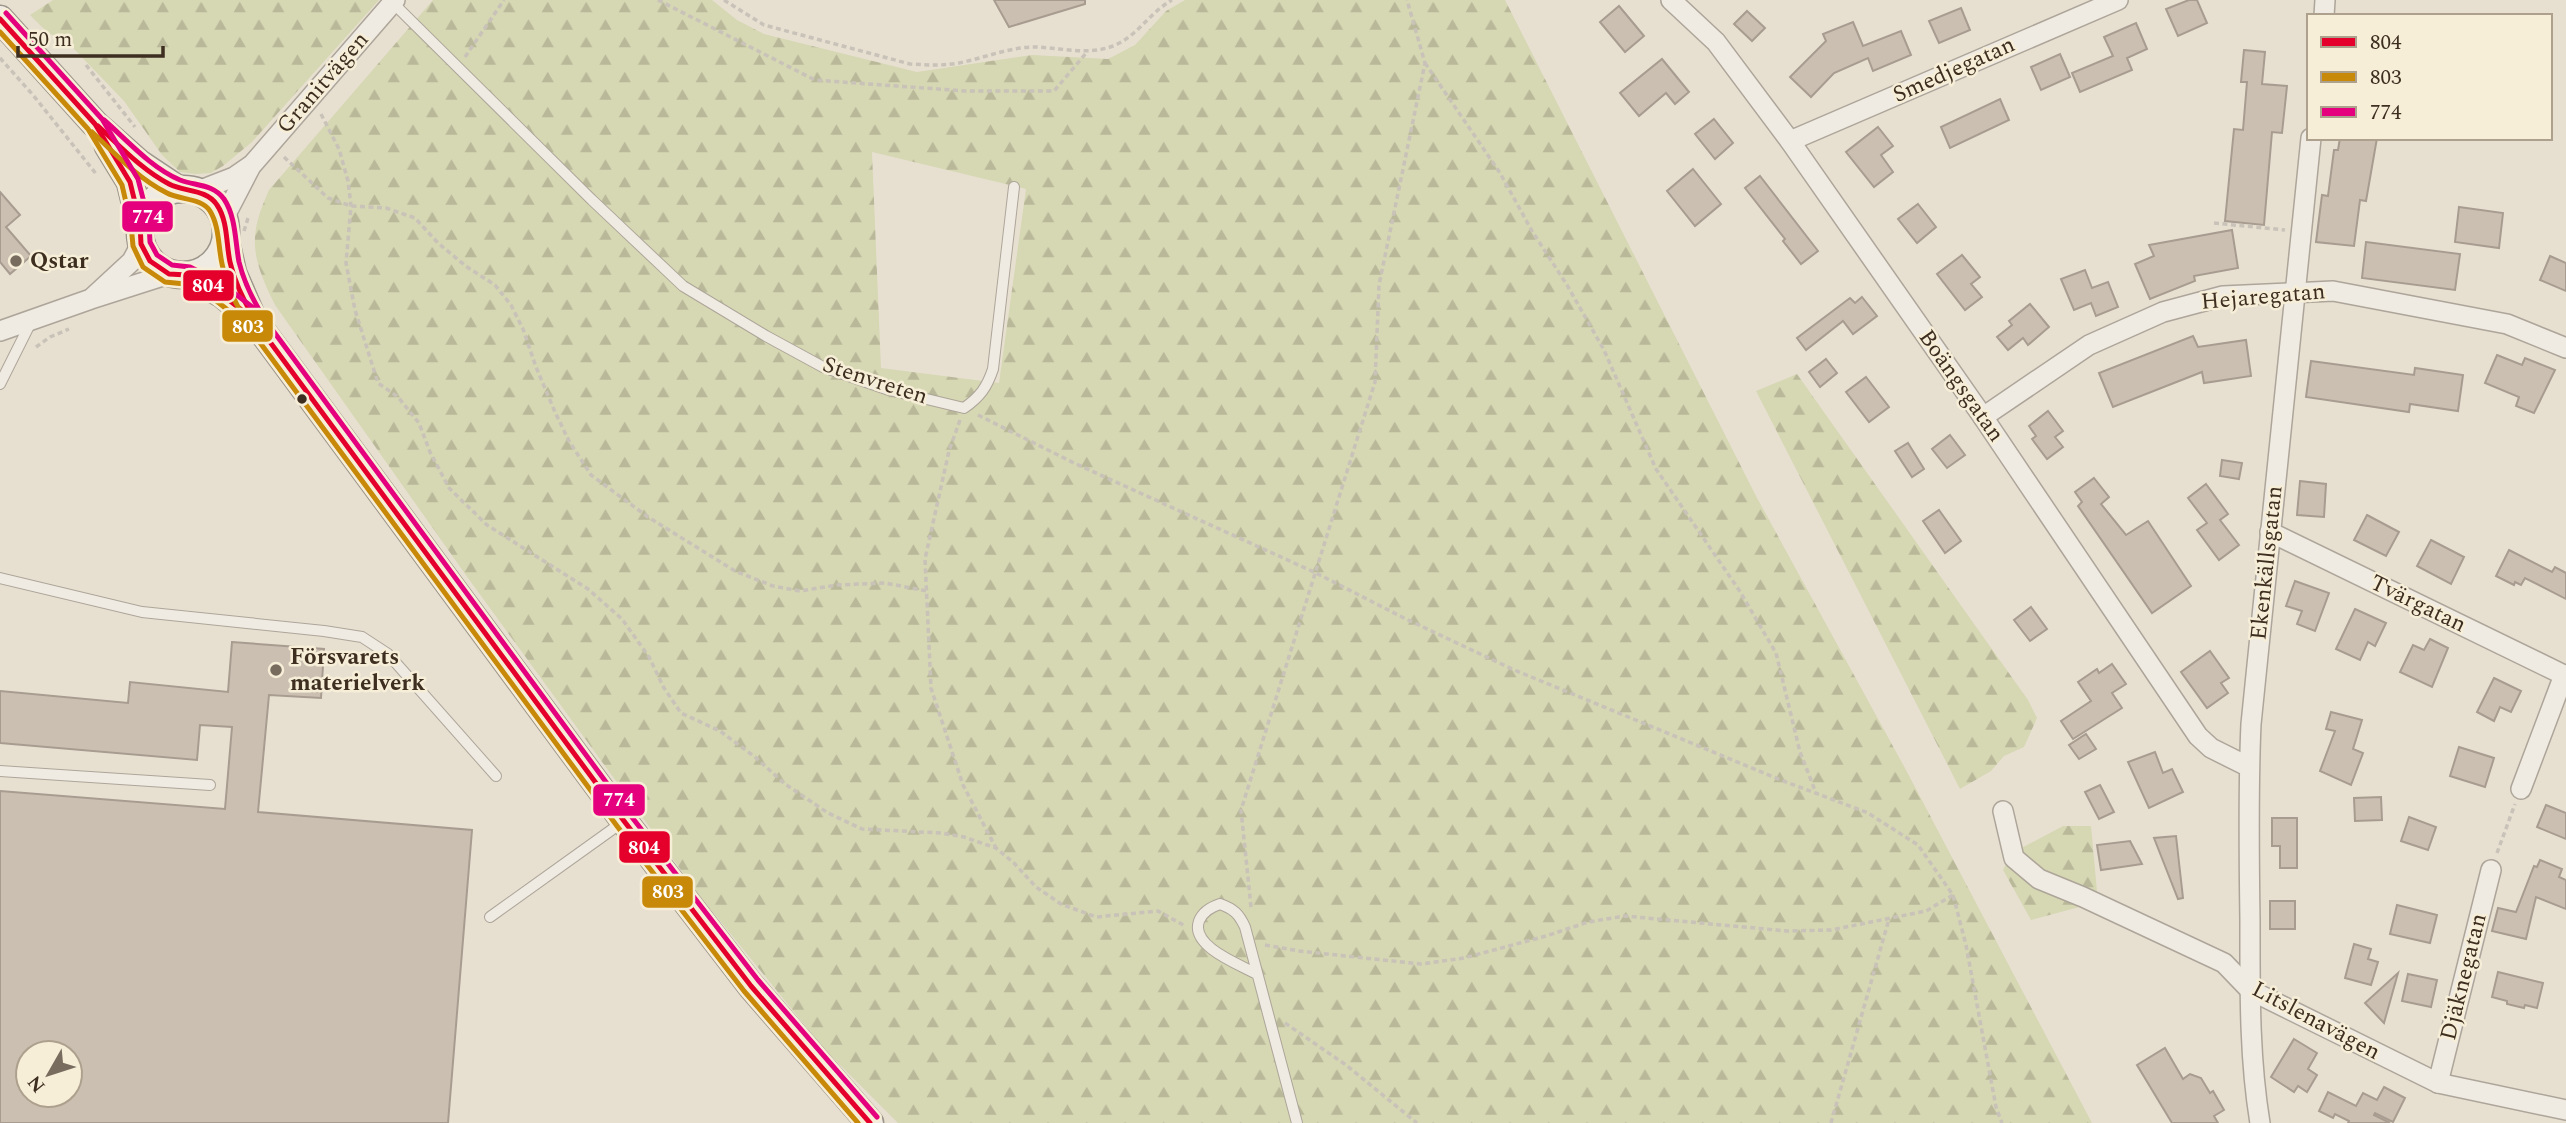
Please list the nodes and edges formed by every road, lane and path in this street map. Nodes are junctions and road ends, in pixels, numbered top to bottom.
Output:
1 (504, 0) edge
2 (658, 0) edge
3 (724, 0) edge
4 (1172, 0) edge
5 (1407, 0) edge
6 (1671, 0) edge
7 (2118, 0) edge
8 (394, 1) edge
9 (0, 19) edge
10 (1087, 51) junction
11 (1426, 63) junction
12 (86, 65) dead end
13 (458, 68) junction
14 (312, 121) dead end
15 (95, 124) junction
16 (135, 127) dead end
17 (2311, 140) edge
18 (1790, 141) junction
19 (274, 164) dead end
20 (251, 166) junction
21 (1014, 187) dead end
22 (188, 190) junction
23 (351, 206) junction
24 (250, 210) dead end
25 (2214, 223) dead end
26 (231, 231) junction
27 (2301, 231) junction
28 (141, 234) junction
29 (178, 275) junction
30 (2294, 293) junction
31 (91, 299) junction
32 (253, 319) junction
33 (31, 322) junction
34 (70, 329) dead end
35 (0, 331) edge
36 (2566, 348) edge
37 (8, 367) junction
38 (0, 384) edge
39 (964, 408) junction
40 (1983, 417) junction
41 (2270, 532) junction
42 (1314, 572) junction
43 (0, 578) edge
44 (927, 591) junction
45 (2565, 676) edge
46 (2249, 767) junction
47 (0, 771) edge
48 (496, 776) dead end
49 (210, 785) dead end
50 (2521, 789) joint
51 (1816, 793) junction
52 (2003, 811) dead end
53 (624, 821) junction
54 (996, 848) junction
55 (2491, 870) joint
56 (1953, 895) junction
57 (490, 917) dead end
58 (1889, 919) junction
59 (1199, 935) junction
60 (1250, 942) junction
61 (1255, 973) junction
62 (2250, 990) junction
63 (1265, 1010) junction
64 (2438, 1083) junction
65 (2566, 1110) edge
66 (870, 1123) edge
67 (1297, 1123) edge
68 (1417, 1123) edge
69 (1831, 1123) edge
70 (2002, 1123) edge
71 (2260, 1123) edge

1 - 13 path
2 - 10 path
3 - 10 path
4 - 10 path
5 - 11 path
6 - 18 street, Boängsgatan
7 - 18 street, Smedjegatan
8 - 13 lane, Stenvreten
8 - 20 street, Granitvägen
9 - 15 main road
11 - 42 path
11 - 51 path
12 - 16 path
13 - 39 lane, Stenvreten
14 - 23 path
15 - 22 main road
15 - 28 main road
17 - 27 street, Ekenkällsgatan
18 - 40 street, Boängsgatan
19 - 23 path
20 - 22 street, Granitvägen
20 - 26 street, Granitvägen
21 - 39 lane
22 - 26 main road
22 - 28 main road
23 - 44 path
23 - 54 path
24 - 26 path
25 - 27 path
26 - 29 main road
26 - 32 main road
27 - 30 street, Ekenkällsgatan
28 - 29 main road
28 - 31 street
29 - 31 street
29 - 32 main road
30 - 36 street, Hejaregatan
30 - 40 street, Hejaregatan
30 - 41 street, Ekenkällsgatan
31 - 33 street
32 - 53 main road
33 - 35 street
33 - 37 lane
34 - 37 path
37 - 38 lane
39 - 42 path
39 - 44 path
40 - 46 street, Boängsgatan
41 - 45 street, Tvärgatan
41 - 46 street, Ekenkällsgatan
42 - 51 path
42 - 60 path
43 - 48 lane
44 - 54 path
45 - 50 street
46 - 62 street, Ekenkällsgatan
47 - 49 lane
50 - 55 path
51 - 56 path
52 - 62 street, Litslenavägen
53 - 57 lane
53 - 66 main road
54 - 59 path
55 - 64 street, Djäknegatan
56 - 58 path
56 - 70 path
58 - 60 path
58 - 69 path
59 - 60 lane
59 - 61 lane
60 - 61 lane
61 - 63 lane
62 - 64 street, Litslenavägen
62 - 71 street, Ekenkällsgatan
63 - 67 lane
63 - 68 path
64 - 65 street, Litslenavägen

